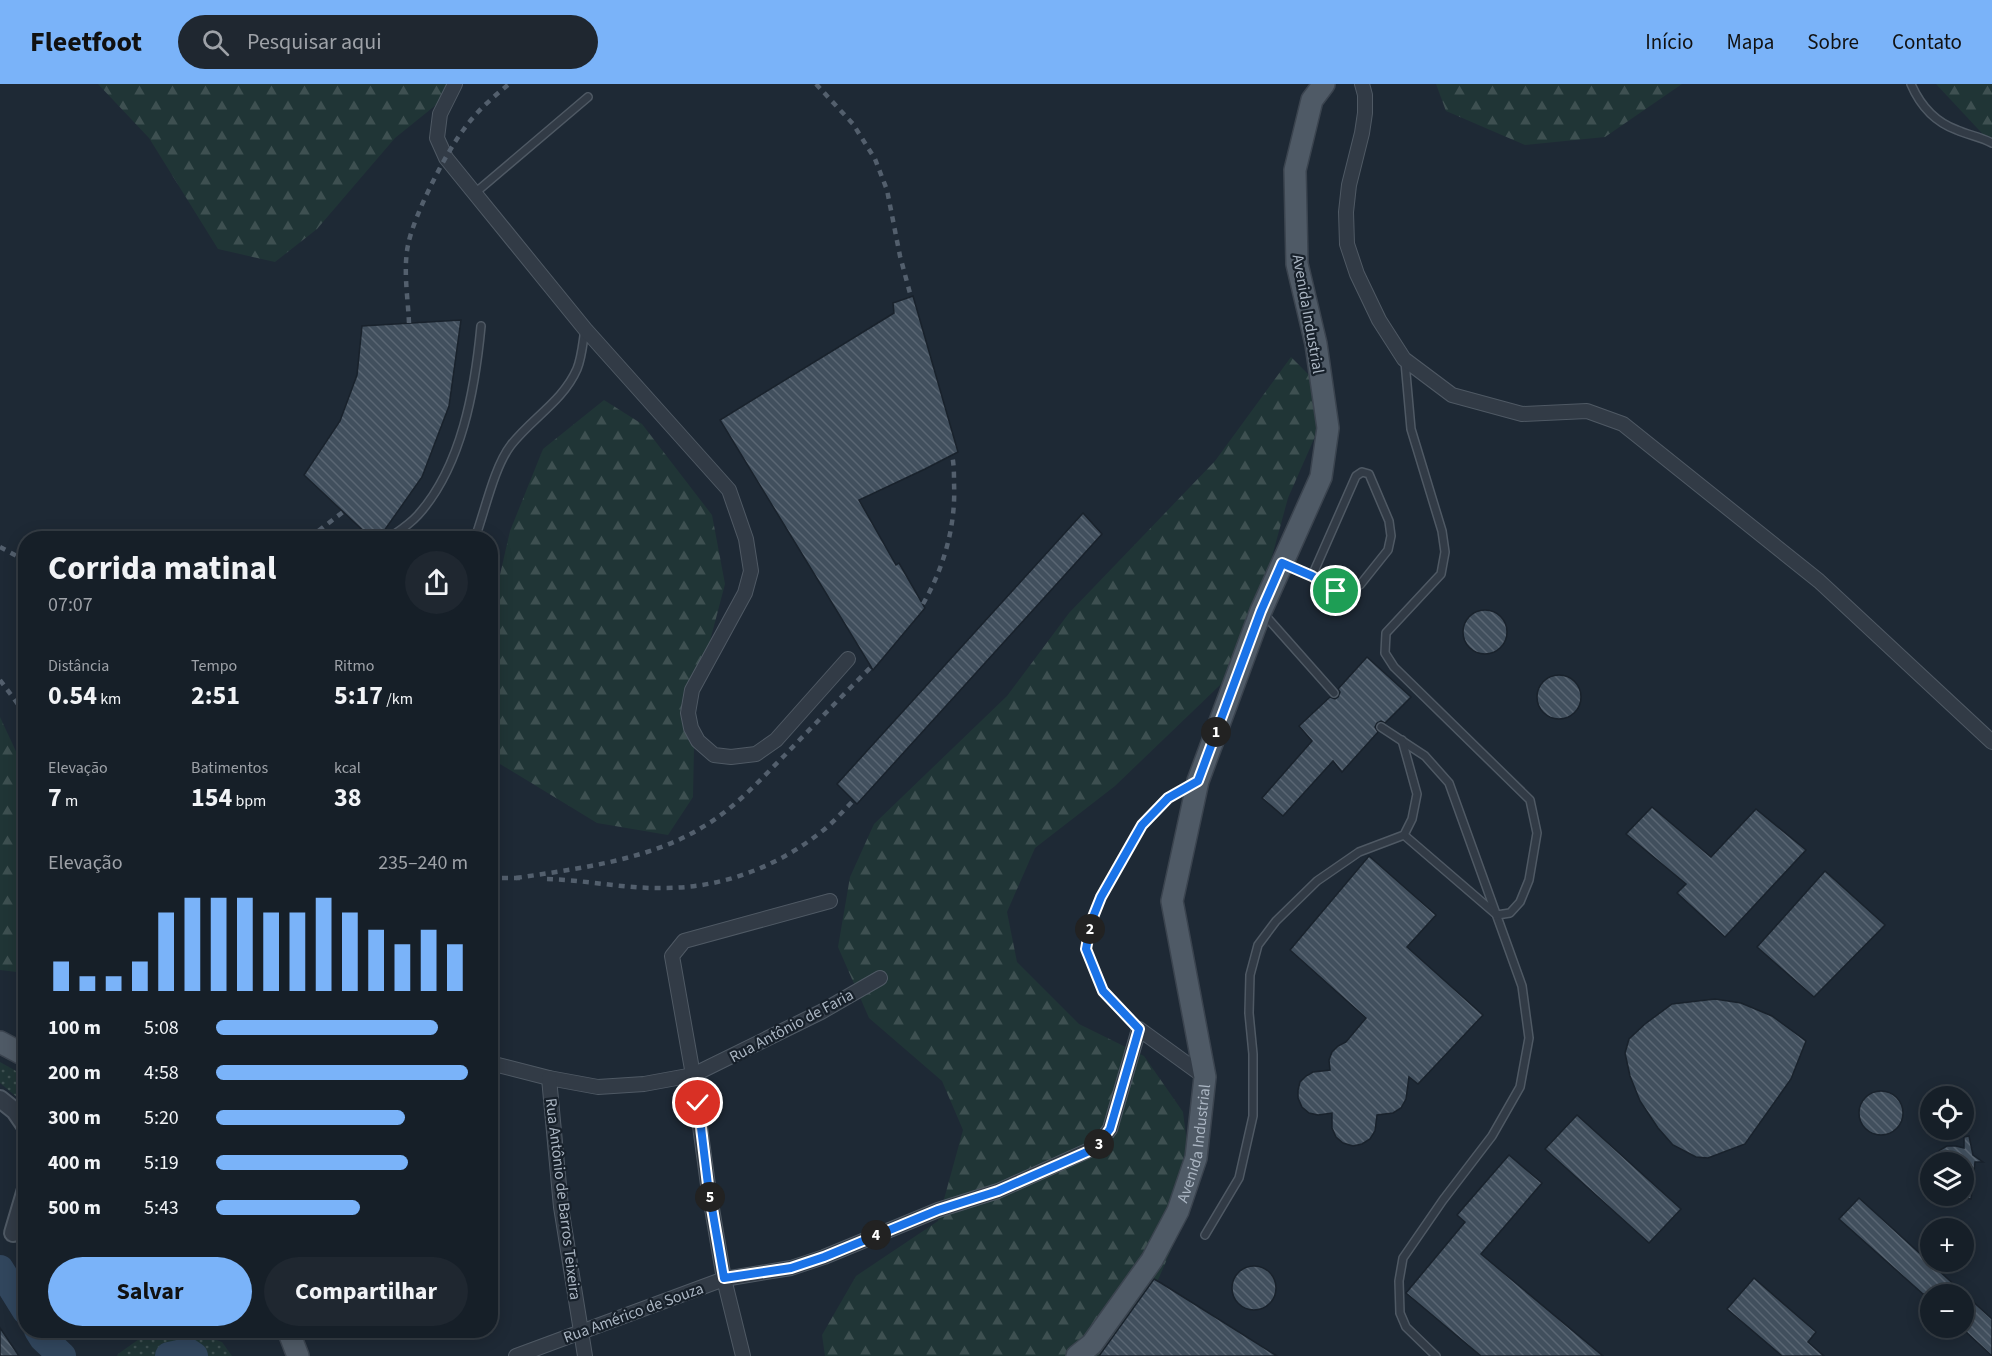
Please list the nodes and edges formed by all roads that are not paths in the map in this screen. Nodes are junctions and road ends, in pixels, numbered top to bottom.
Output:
1 (455, 84) edge
2 (1324, 84) edge
3 (1362, 84) edge
4 (1911, 84) edge
5 (588, 97) dead end
6 (1992, 143) edge
7 (475, 193) junction
8 (481, 326) dead end
9 (585, 329) junction
10 (1404, 359) junction
11 (398, 531) edge
12 (477, 531) edge
13 (1282, 563) junction
14 (1312, 576) junction
15 (1261, 611) junction
16 (848, 659) dead end
17 (1334, 693) dead end
18 (1381, 727) dead end
19 (1402, 740) junction
20 (1992, 742) edge
21 (1198, 781) junction
22 (1404, 835) junction
23 (830, 901) dead end
24 (1497, 915) junction
25 (880, 978) dead end
26 (1139, 1029) junction
27 (0, 1042) edge
28 (18, 1052) edge
29 (498, 1065) edge
30 (693, 1075) junction
31 (1205, 1077) junction
32 (549, 1078) junction
33 (0, 1099) edge
34 (18, 1115) edge
35 (18, 1216) edge
36 (13, 1233) edge
37 (1205, 1235) dead end
38 (724, 1278) junction
39 (581, 1332) junction
40 (282, 1338) edge
41 (291, 1338) edge
42 (297, 1356) edge
43 (516, 1356) edge
44 (585, 1356) edge
45 (743, 1356) edge
46 (1077, 1356) edge
47 (1436, 1356) edge

1 - 7 street
2 - 13 main road, Avenida Industrial
3 - 10 street
4 - 6 lane
5 - 7 lane
7 - 9 street
8 - 11 lane
9 - 12 lane
9 - 16 street
10 - 20 street
10 - 24 lane
13 - 14 lane
13 - 15 main road, Avenida Industrial
14 - 14 lane
15 - 17 lane
15 - 21 main road, Avenida Industrial
18 - 19 lane
19 - 22 lane
19 - 24 lane
21 - 26 lane
21 - 31 main road, Avenida Industrial
22 - 24 lane
22 - 37 lane
23 - 30 street
24 - 47 lane
25 - 30 street, Rua Antônio de Faria
26 - 31 street
26 - 38 street, Rua Américo de Souza
27 - 28 main road
29 - 32 street, Rua Antônio de Faria
30 - 32 street, Rua Antônio de Faria
30 - 38 street
31 - 46 main road, Avenida Industrial
32 - 39 street, Rua Antônio de Barros Teixeira
33 - 34 street
35 - 36 street
38 - 39 street, Rua Américo de Souza
38 - 45 street
39 - 43 street, Rua Américo de Souza
39 - 44 street, Rua Antônio de Barros Teixeira
40 - 42 street
41 - 42 main road

